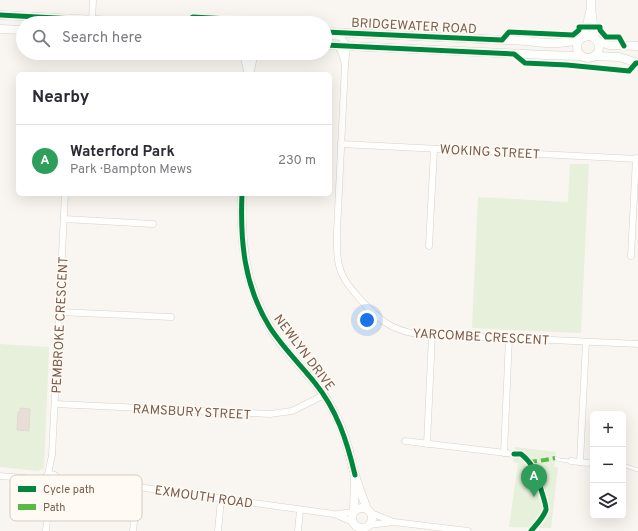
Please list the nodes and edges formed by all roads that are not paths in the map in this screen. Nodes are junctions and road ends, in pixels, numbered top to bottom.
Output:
1 (93, 0) edge
2 (591, 4) edge
3 (0, 15) edge
4 (18, 16) edge
5 (92, 16) edge
6 (0, 29) edge
7 (16, 30) edge
8 (332, 32) edge
9 (332, 36) edge
10 (582, 39) junction
11 (596, 40) junction
12 (332, 46) edge
13 (337, 46) junction
14 (347, 46) junction
15 (638, 46) edge
16 (580, 56) junction
17 (595, 56) junction
18 (245, 60) edge
19 (252, 60) edge
20 (638, 63) edge
21 (345, 65) junction
22 (248, 72) edge
23 (249, 72) edge
24 (341, 144) junction
25 (434, 149) junction
26 (637, 159) edge
27 (65, 196) edge
28 (242, 196) edge
29 (64, 219) junction
30 (153, 224) dead end
31 (429, 246) dead end
32 (631, 256) dead end
33 (59, 312) junction
34 (171, 317) dead end
35 (432, 335) junction
36 (509, 338) junction
37 (586, 342) junction
38 (638, 344) edge
39 (324, 395) junction
40 (55, 404) junction
41 (405, 441) dead end
42 (427, 444) junction
43 (504, 453) junction
44 (514, 454) dead end
45 (52, 455) junction
46 (555, 458) dead end
47 (571, 461) joint
48 (580, 462) junction
49 (590, 464) edge
50 (626, 466) edge
51 (638, 470) edge
52 (355, 474) junction
53 (50, 475) edge
54 (57, 475) edge
55 (0, 476) edge
56 (10, 477) edge
57 (142, 488) edge
58 (221, 499) junction
59 (300, 510) junction
60 (354, 511) junction
61 (369, 511) junction
62 (334, 514) junction
63 (47, 521) edge
64 (134, 521) edge
65 (394, 522) junction
66 (355, 526) edge
67 (368, 527) edge
68 (46, 531) edge
69 (133, 531) edge
70 (218, 531) edge
71 (298, 531) edge
72 (468, 531) edge

1 - 5 street
2 - 10 street
2 - 11 street
3 - 4 street
6 - 7 street
8 - 10 street, BRIDGEWATER ROAD
9 - 14 street
10 - 11 street
10 - 16 street
11 - 15 street
11 - 17 street
12 - 13 street, BRIDGEWATER ROAD
13 - 14 street, BRIDGEWATER ROAD
13 - 21 street, YARCOMBE CRESCENT
14 - 16 street, BRIDGEWATER ROAD
14 - 21 street, YARCOMBE CRESCENT
16 - 17 street
17 - 20 street
18 - 22 street
19 - 23 street
21 - 24 street, YARCOMBE CRESCENT
24 - 25 street, WOKING STREET
24 - 35 street, YARCOMBE CRESCENT
25 - 26 street, WOKING STREET
25 - 31 street
26 - 32 street
27 - 29 street, PEMBROKE CRESCENT
28 - 39 street, NEWLYN DRIVE
29 - 30 street
29 - 33 street, PEMBROKE CRESCENT
33 - 34 street
33 - 40 street, PEMBROKE CRESCENT
35 - 36 street, YARCOMBE CRESCENT
35 - 42 street
36 - 37 street, YARCOMBE CRESCENT
36 - 43 street
37 - 38 street, YARCOMBE CRESCENT
37 - 48 street
39 - 40 street, RAMSBURY STREET
39 - 52 street, NEWLYN DRIVE
40 - 45 street, PEMBROKE CRESCENT
41 - 42 street
42 - 43 street
43 - 44 street
45 - 53 street, PEMBROKE CRESCENT
45 - 54 street, PEMBROKE CRESCENT
46 - 47 lane
47 - 48 street
48 - 49 street
50 - 51 lane
52 - 60 street, NEWLYN DRIVE
52 - 61 street, NEWLYN DRIVE
55 - 56 street, EXMOUTH ROAD
57 - 58 street, EXMOUTH ROAD
58 - 59 street, EXMOUTH ROAD
58 - 70 street
59 - 62 street, EXMOUTH ROAD
59 - 71 street
60 - 61 street
60 - 62 street, EXMOUTH ROAD
60 - 66 street
61 - 65 street
61 - 67 street
62 - 66 street, EXMOUTH ROAD
63 - 68 street
64 - 69 street
65 - 67 street
65 - 72 street
66 - 67 street

